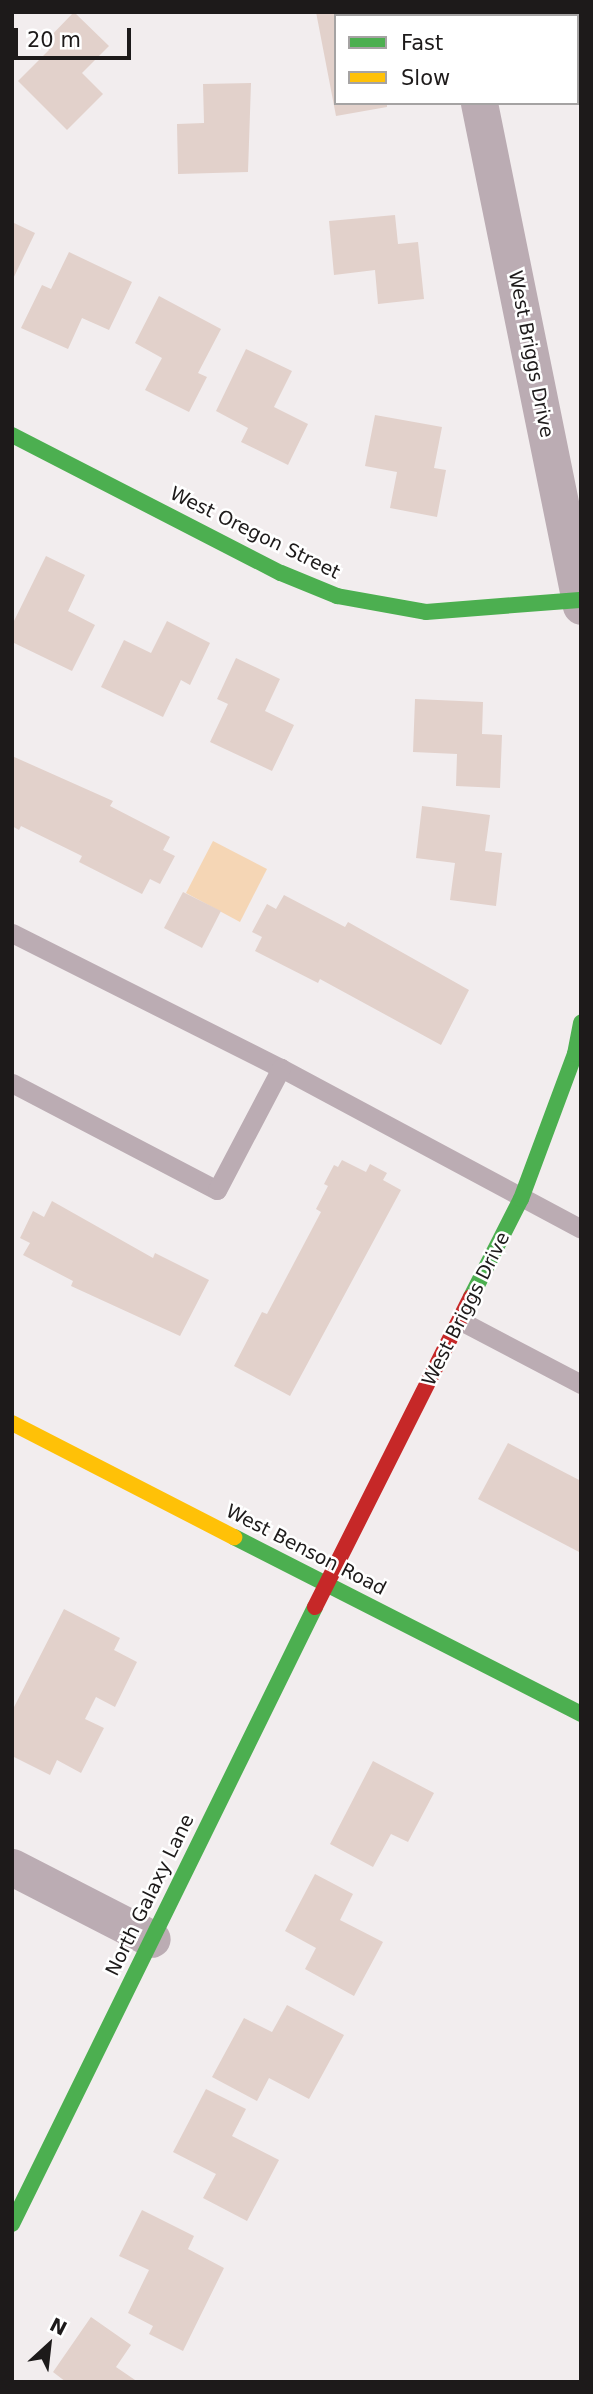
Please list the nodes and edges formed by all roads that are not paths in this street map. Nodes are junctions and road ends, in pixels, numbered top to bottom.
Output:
1 (479, 105) edge
2 (12, 435) edge
3 (580, 600) edge
4 (581, 606) edge
5 (12, 933) edge
6 (581, 1023) edge
7 (281, 1068) junction
8 (12, 1083) edge
9 (521, 1199) junction
10 (581, 1229) edge
11 (461, 1321) junction
12 (581, 1384) edge
13 (12, 1423) edge
14 (326, 1584) junction
15 (581, 1714) edge
16 (12, 1867) edge
17 (152, 1939) junction
18 (12, 2224) edge

1 - 3 street, West Briggs Drive
2 - 3 street, West Oregon Street
3 - 4 street, West Briggs Drive
5 - 7 lane
6 - 9 street, West Briggs Drive
7 - 8 lane
7 - 9 lane
9 - 10 lane
9 - 11 street, West Briggs Drive
11 - 12 lane
11 - 14 street, West Briggs Drive
13 - 14 street, West Benson Road
14 - 15 street, West Benson Road
14 - 17 street, North Galaxy Lane
16 - 17 street
17 - 18 street, North Galaxy Lane

